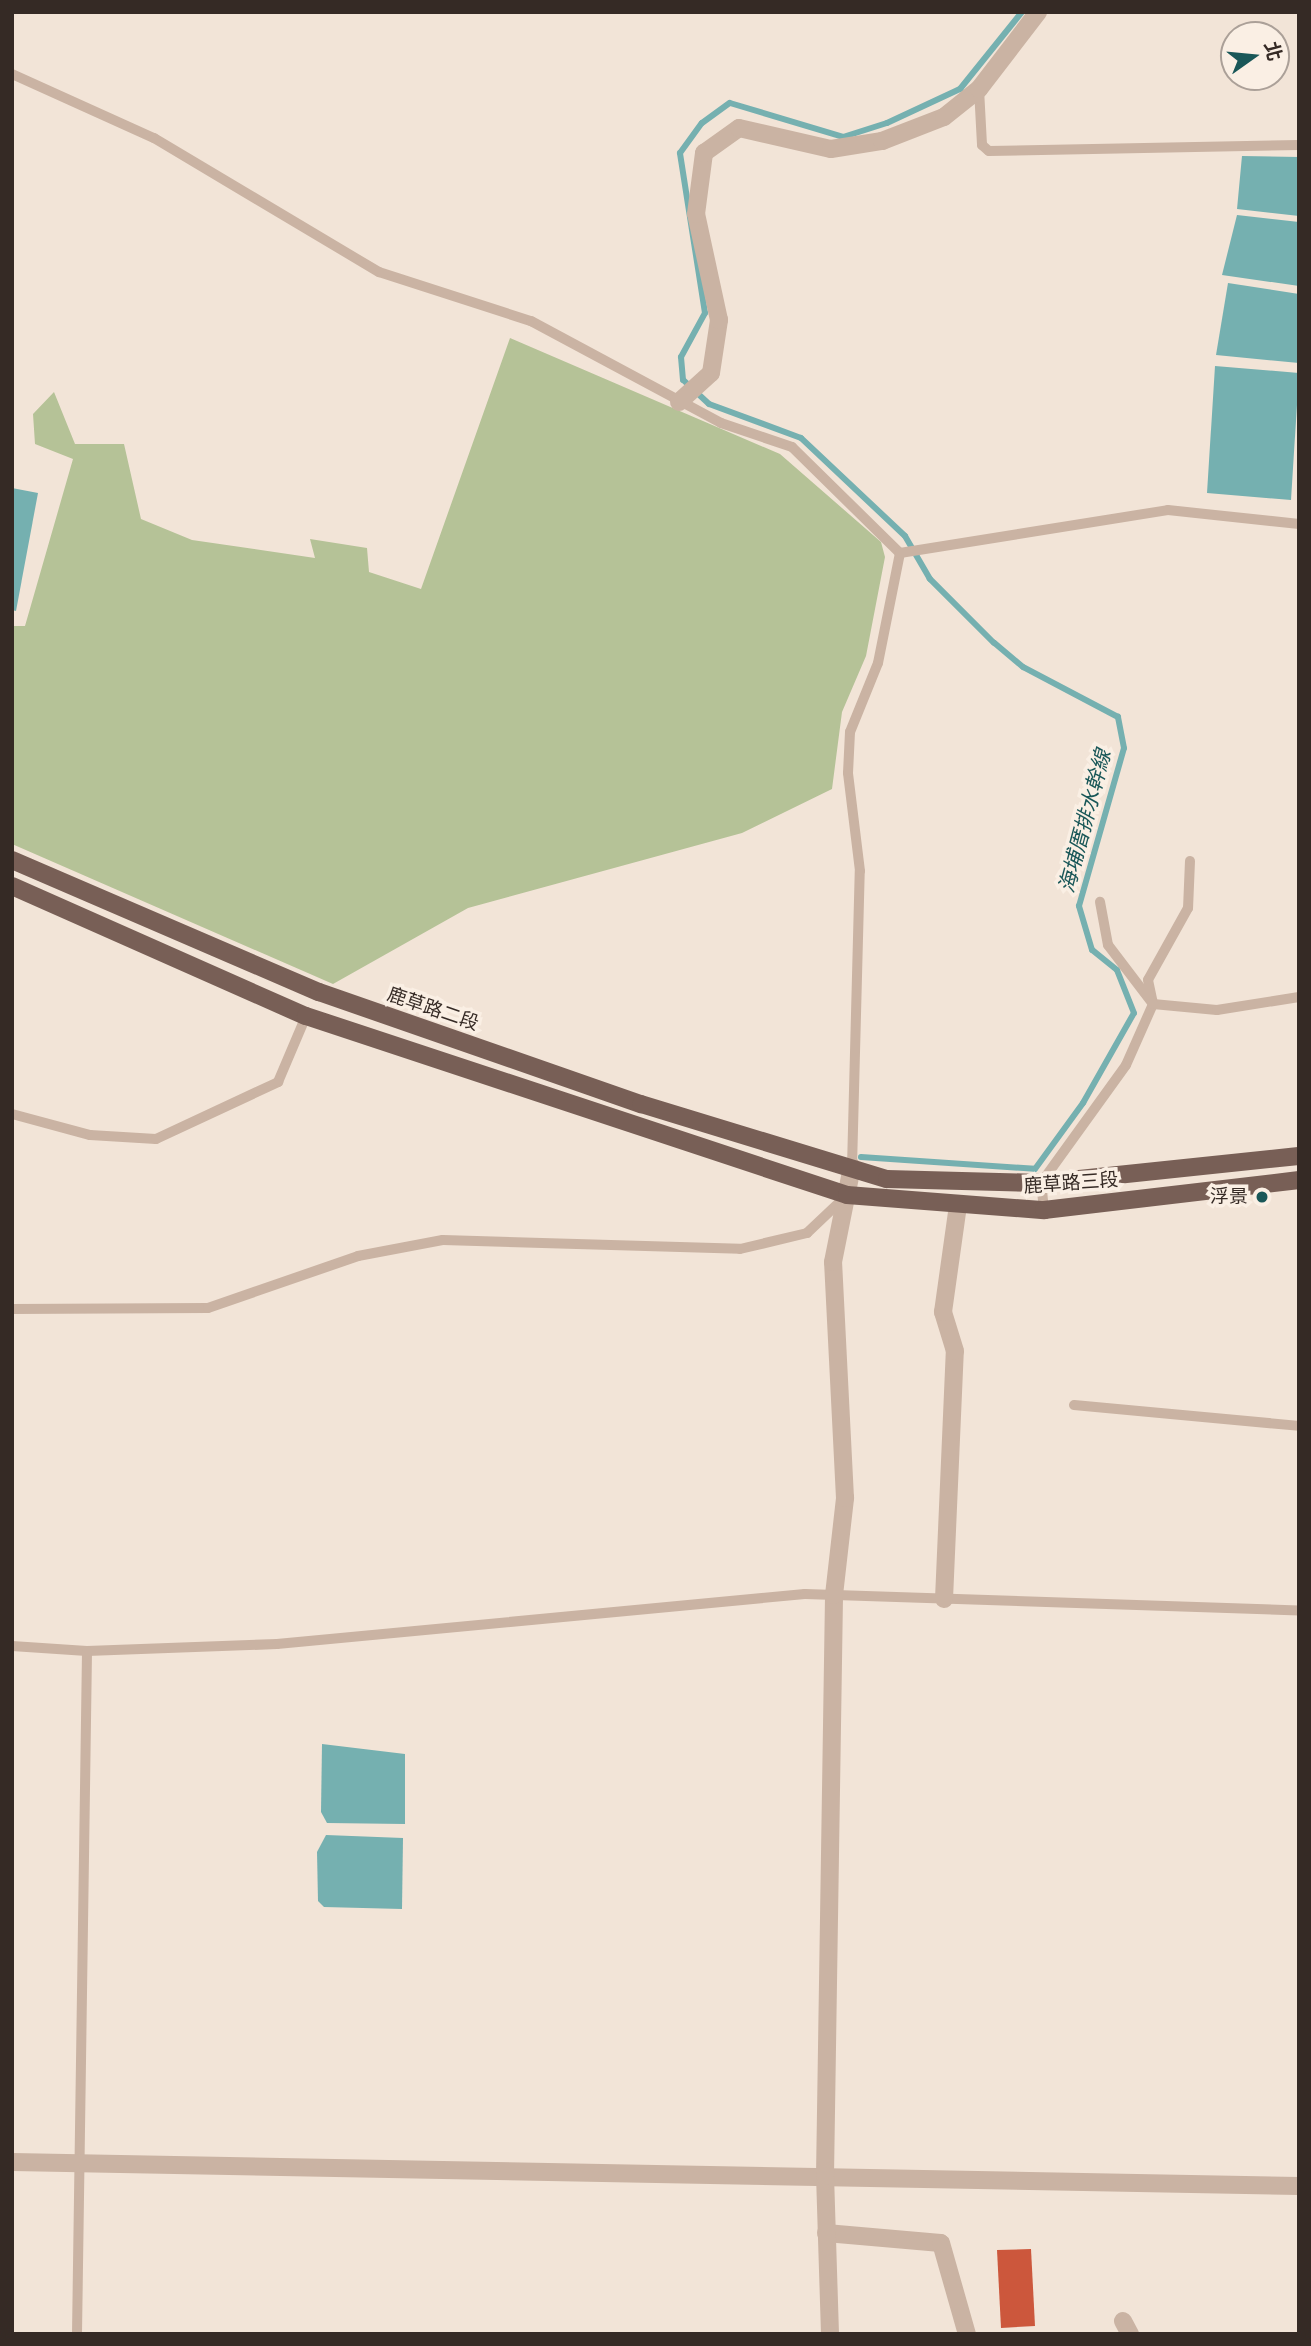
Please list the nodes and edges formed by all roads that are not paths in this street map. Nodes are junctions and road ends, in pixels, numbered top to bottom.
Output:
1 (1038, 12) edge
2 (12, 74) edge
3 (979, 89) junction
4 (1299, 145) edge
5 (680, 402) junction
6 (1299, 524) edge
7 (900, 553) junction
8 (12, 860) edge
9 (1190, 861) dead end
10 (12, 886) edge
11 (1100, 902) dead end
12 (1299, 997) edge
13 (1153, 1004) junction
14 (306, 1016) junction
15 (12, 1114) edge
16 (1299, 1156) edge
17 (852, 1167) junction
18 (1299, 1180) edge
19 (1041, 1183) junction
20 (847, 1195) junction
21 (958, 1205) junction
22 (1044, 1210) junction
23 (12, 1309) edge
24 (1074, 1405) dead end
25 (1299, 1426) edge
26 (834, 1595) junction
27 (944, 1599) junction
28 (1299, 1611) edge
29 (12, 1646) edge
30 (87, 1651) junction
31 (12, 2162) edge
32 (84, 2162) junction
33 (825, 2176) junction
34 (1299, 2186) edge
35 (826, 2233) junction
36 (77, 2334) edge
37 (830, 2334) edge
38 (967, 2334) edge

1 - 3 street
2 - 5 lane
3 - 4 lane
3 - 5 street
5 - 7 lane
6 - 7 lane
7 - 17 lane
8 - 17 main road, 鹿草路二段
9 - 13 lane
10 - 14 main road
11 - 13 lane
12 - 13 lane
13 - 19 lane
14 - 15 lane
14 - 20 main road
16 - 19 main road, 鹿草路三段
17 - 19 main road, 鹿草路三段
17 - 20 street
18 - 22 main road, 鹿草路三段
19 - 22 lane
20 - 21 main road, 鹿草路三段
20 - 23 lane
20 - 26 street
21 - 22 main road, 鹿草路三段
21 - 27 street
24 - 25 lane
26 - 27 lane
26 - 30 lane
26 - 33 street
27 - 28 lane
29 - 30 lane
30 - 32 lane
31 - 32 street
32 - 33 street
32 - 36 lane
33 - 34 street
33 - 35 street
35 - 37 street
35 - 38 street

